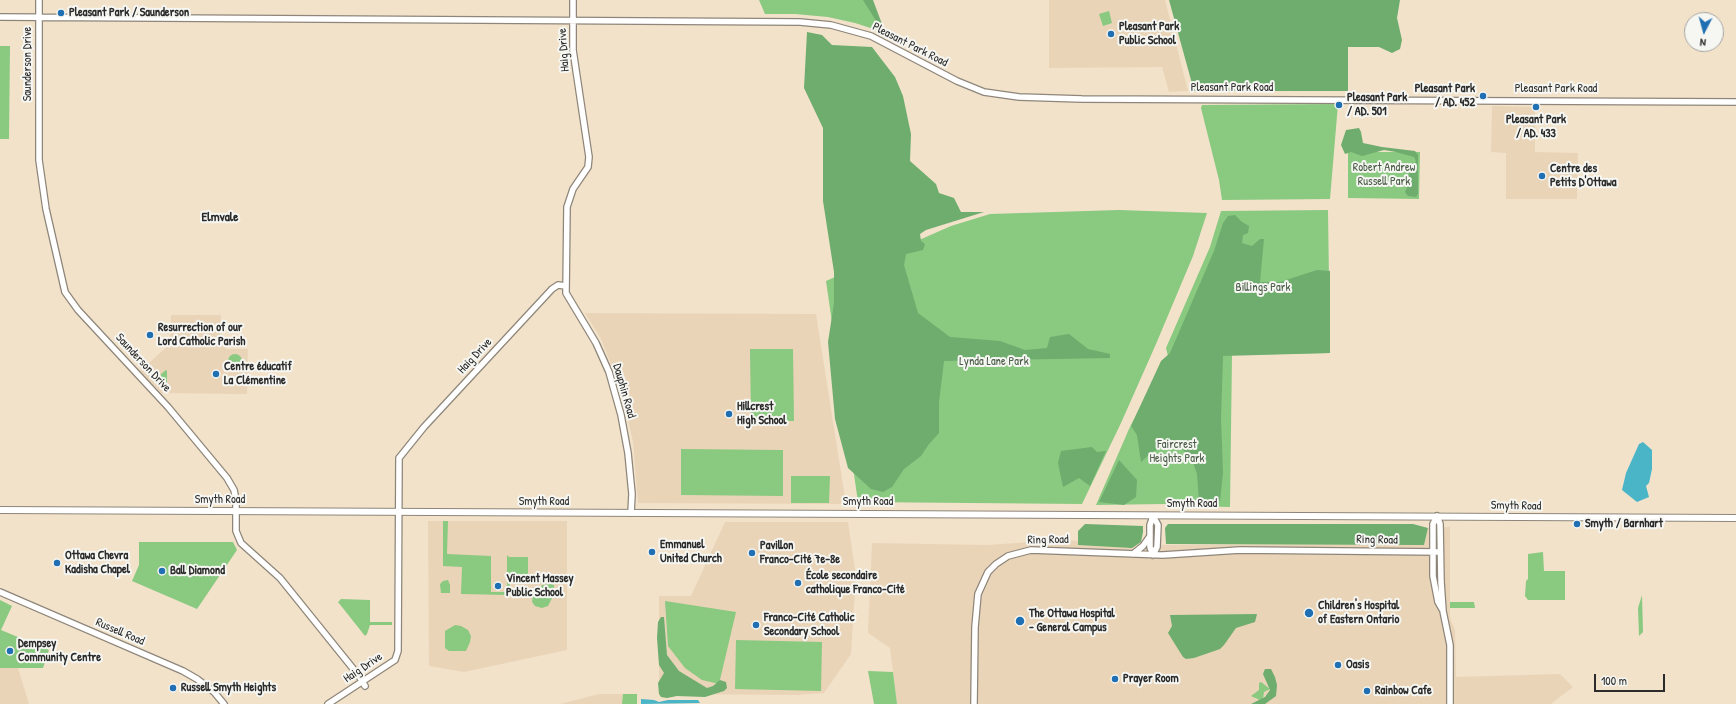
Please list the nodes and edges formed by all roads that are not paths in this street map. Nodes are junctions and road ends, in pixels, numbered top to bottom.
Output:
1 (39, 0) edge
2 (573, 0) edge
3 (0, 17) edge
4 (39, 18) junction
5 (573, 20) junction
6 (1736, 102) edge
7 (566, 286) junction
8 (0, 510) edge
9 (236, 510) junction
10 (400, 512) junction
11 (631, 513) junction
12 (1153, 516) junction
13 (1437, 516) junction
14 (1736, 518) edge
15 (1150, 536) junction
16 (1433, 551) junction
17 (1440, 552) junction
18 (1133, 554) junction
19 (1153, 555) junction
20 (0, 592) edge
21 (1443, 611) junction
22 (363, 684) junction
23 (224, 704) edge
24 (328, 704) edge
25 (974, 704) edge
26 (1450, 704) edge

1 - 4 street, Saunderson Drive
2 - 5 street, Haig Drive
3 - 4 street, Pleasant Park Road
4 - 5 street, Pleasant Park Road
4 - 9 street, Saunderson Drive
5 - 6 street, Pleasant Park Road
5 - 7 street, Haig Drive
7 - 10 street, Haig Drive
7 - 11 street, Dauphin Road
8 - 9 main road, Smyth Road
9 - 10 main road, Smyth Road
9 - 22 street, Saunderson Drive
10 - 11 main road, Smyth Road
10 - 22 street, Haig Drive
11 - 12 main road, Smyth Road
12 - 13 main road, Smyth Road
12 - 15 street
12 - 19 street
13 - 14 main road, Smyth Road
13 - 16 street
13 - 17 street
15 - 18 street
15 - 19 street
16 - 17 street, Ring Road
16 - 19 street, Ring Road
16 - 21 street
17 - 21 street
18 - 19 street, Ring Road
18 - 25 street, Ring Road
20 - 23 street, Russell Road
21 - 26 street
22 - 24 street, Haig Drive

